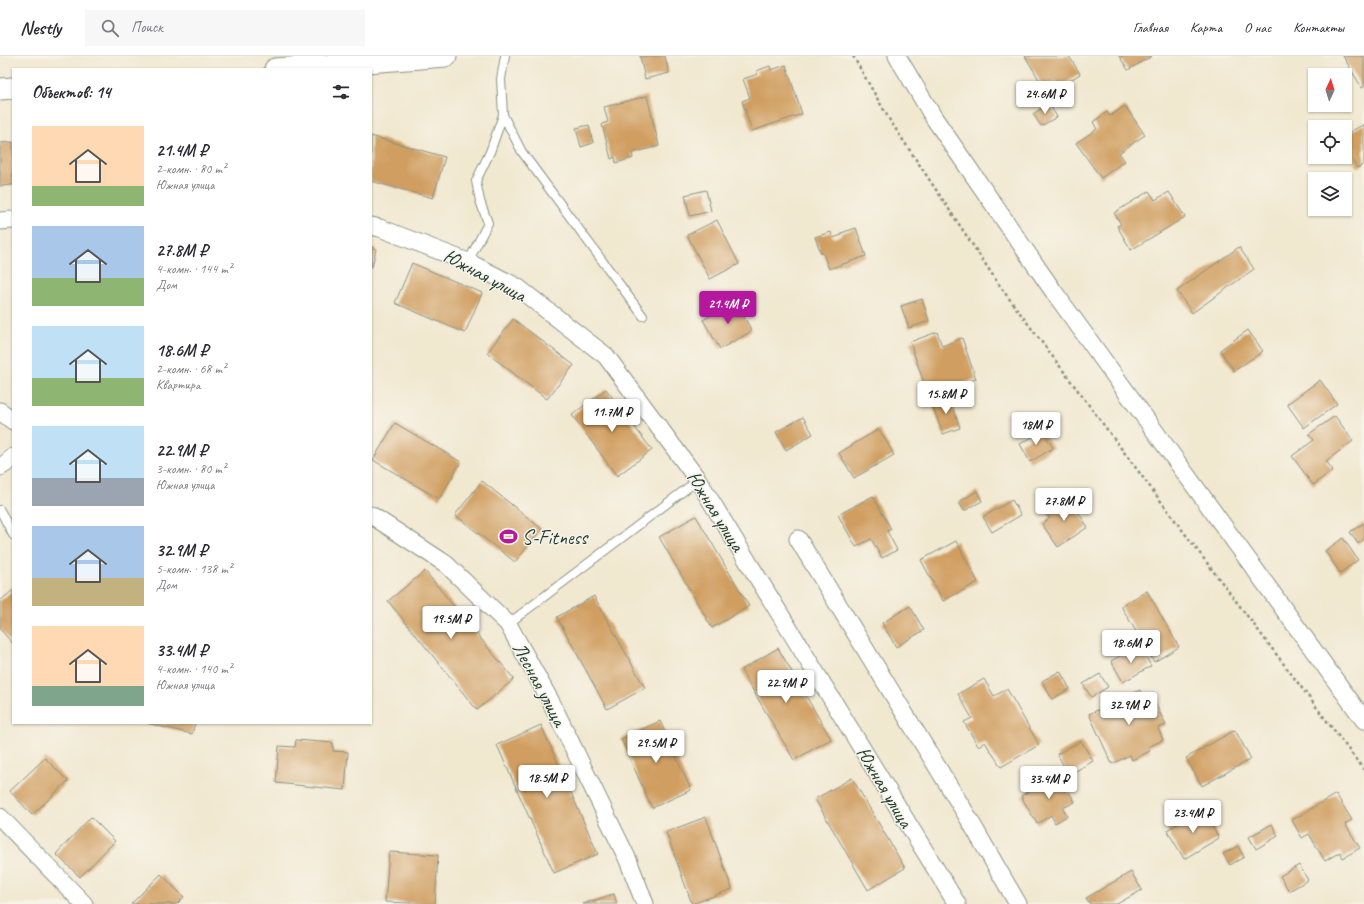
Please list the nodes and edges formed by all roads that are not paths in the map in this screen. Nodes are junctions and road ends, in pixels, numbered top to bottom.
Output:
1 (446, 56) edge
2 (505, 56) edge
3 (897, 56) edge
4 (390, 58) edge
5 (285, 68) edge
6 (12, 88) edge
7 (0, 89) edge
8 (503, 115) junction
9 (12, 220) edge
10 (0, 221) edge
11 (372, 226) edge
12 (468, 262) junction
13 (643, 316) dead end
14 (0, 411) edge
15 (12, 419) edge
16 (12, 458) edge
17 (0, 467) edge
18 (698, 480) junction
19 (0, 510) edge
20 (372, 516) edge
21 (12, 533) edge
22 (798, 539) dead end
23 (508, 624) junction
24 (1364, 720) edge
25 (0, 817) edge
26 (84, 904) edge
27 (645, 904) edge
28 (957, 904) edge
29 (1018, 904) edge

1 - 4 street
2 - 8 lane
3 - 24 street
4 - 5 street
6 - 7 street
8 - 12 lane
8 - 13 lane
9 - 10 street
11 - 12 street, Южная улица
12 - 18 street, Южная улица
14 - 15 street
16 - 17 street
18 - 23 lane
18 - 28 street, Южная улица
19 - 21 lane
20 - 23 street, Лесная улица
22 - 29 street
23 - 27 street, Лесная улица
25 - 26 street

